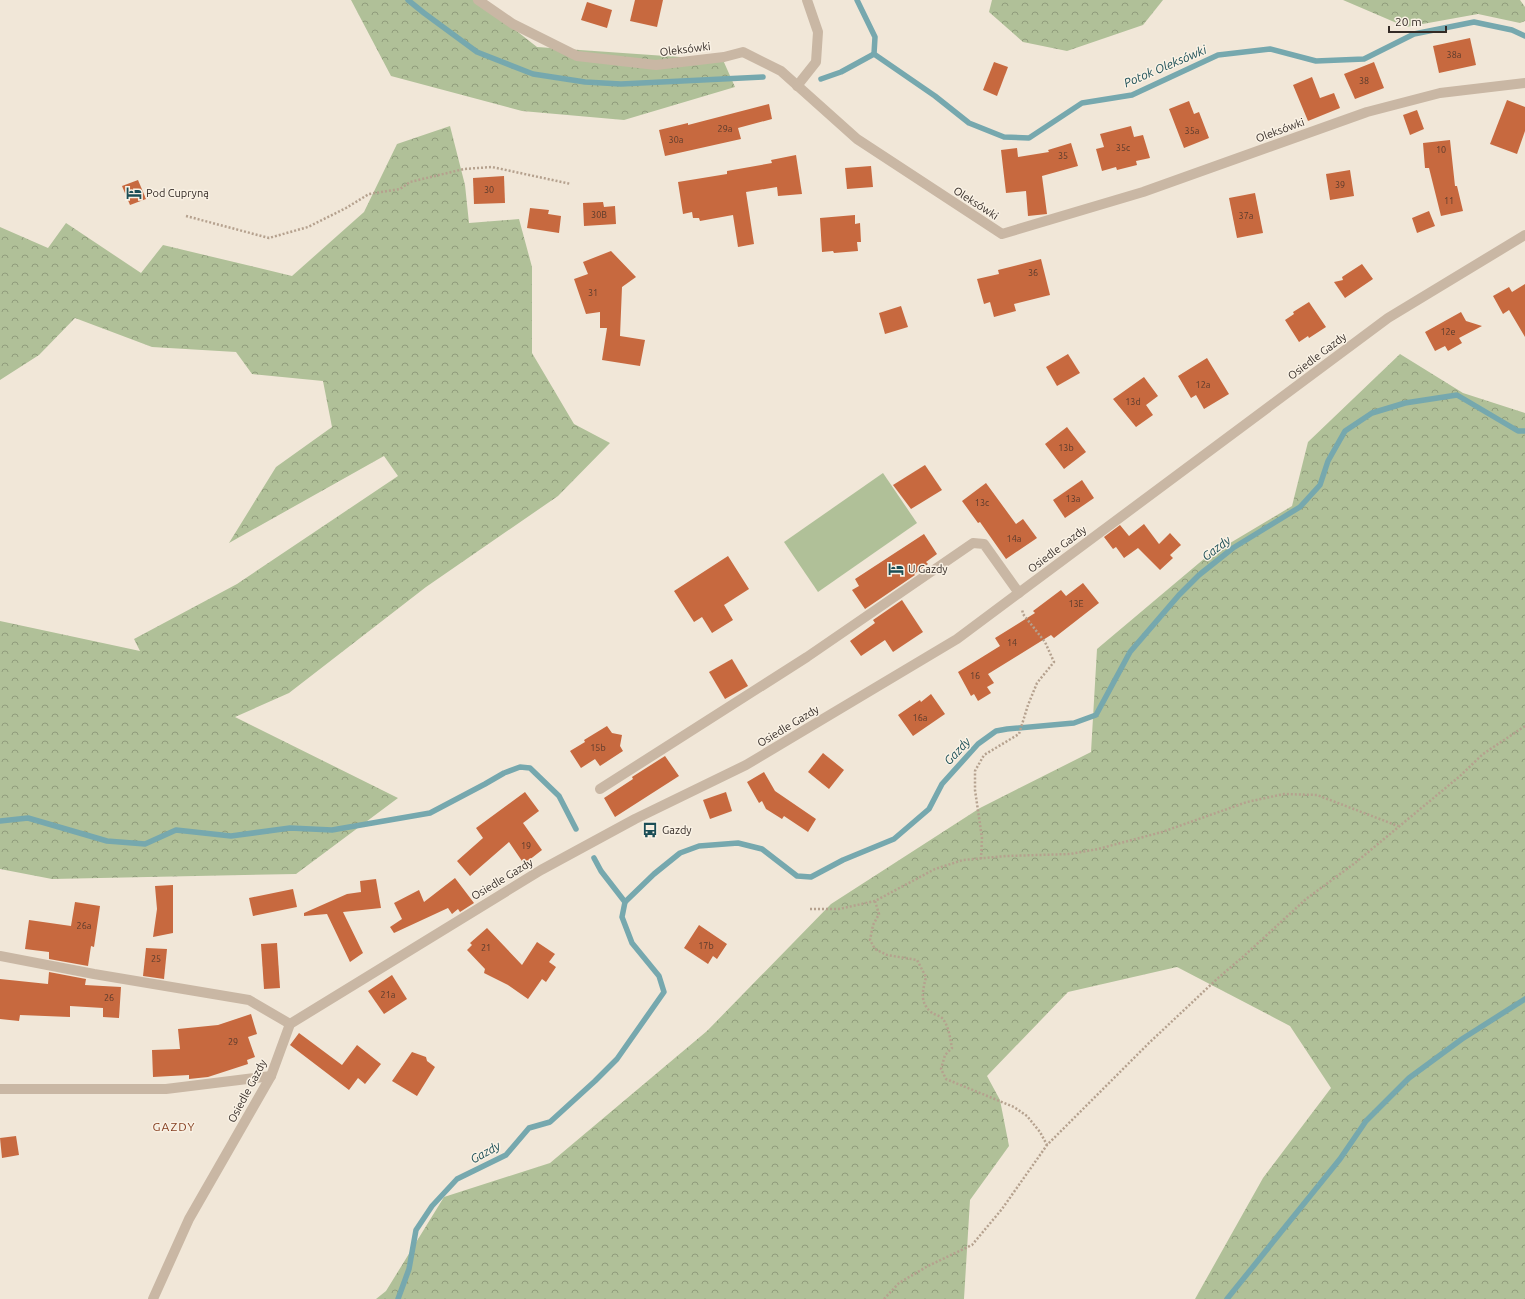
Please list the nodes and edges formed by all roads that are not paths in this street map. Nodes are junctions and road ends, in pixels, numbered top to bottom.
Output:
1 (478, 0) edge
2 (807, 0) edge
3 (1525, 83) edge
4 (797, 86) junction
5 (1525, 235) edge
6 (1019, 593) junction
7 (600, 789) dead end
8 (0, 956) edge
9 (290, 1024) junction
10 (271, 1076) junction
11 (0, 1089) edge
12 (153, 1299) edge

1 - 4 street, Oleksówki
2 - 4 street
3 - 4 street, Oleksówki
5 - 6 street, Osiedle Gazdy
6 - 7 street
6 - 9 street, Osiedle Gazdy
8 - 9 street
9 - 10 street, Osiedle Gazdy
10 - 11 street
10 - 12 street, Osiedle Gazdy

